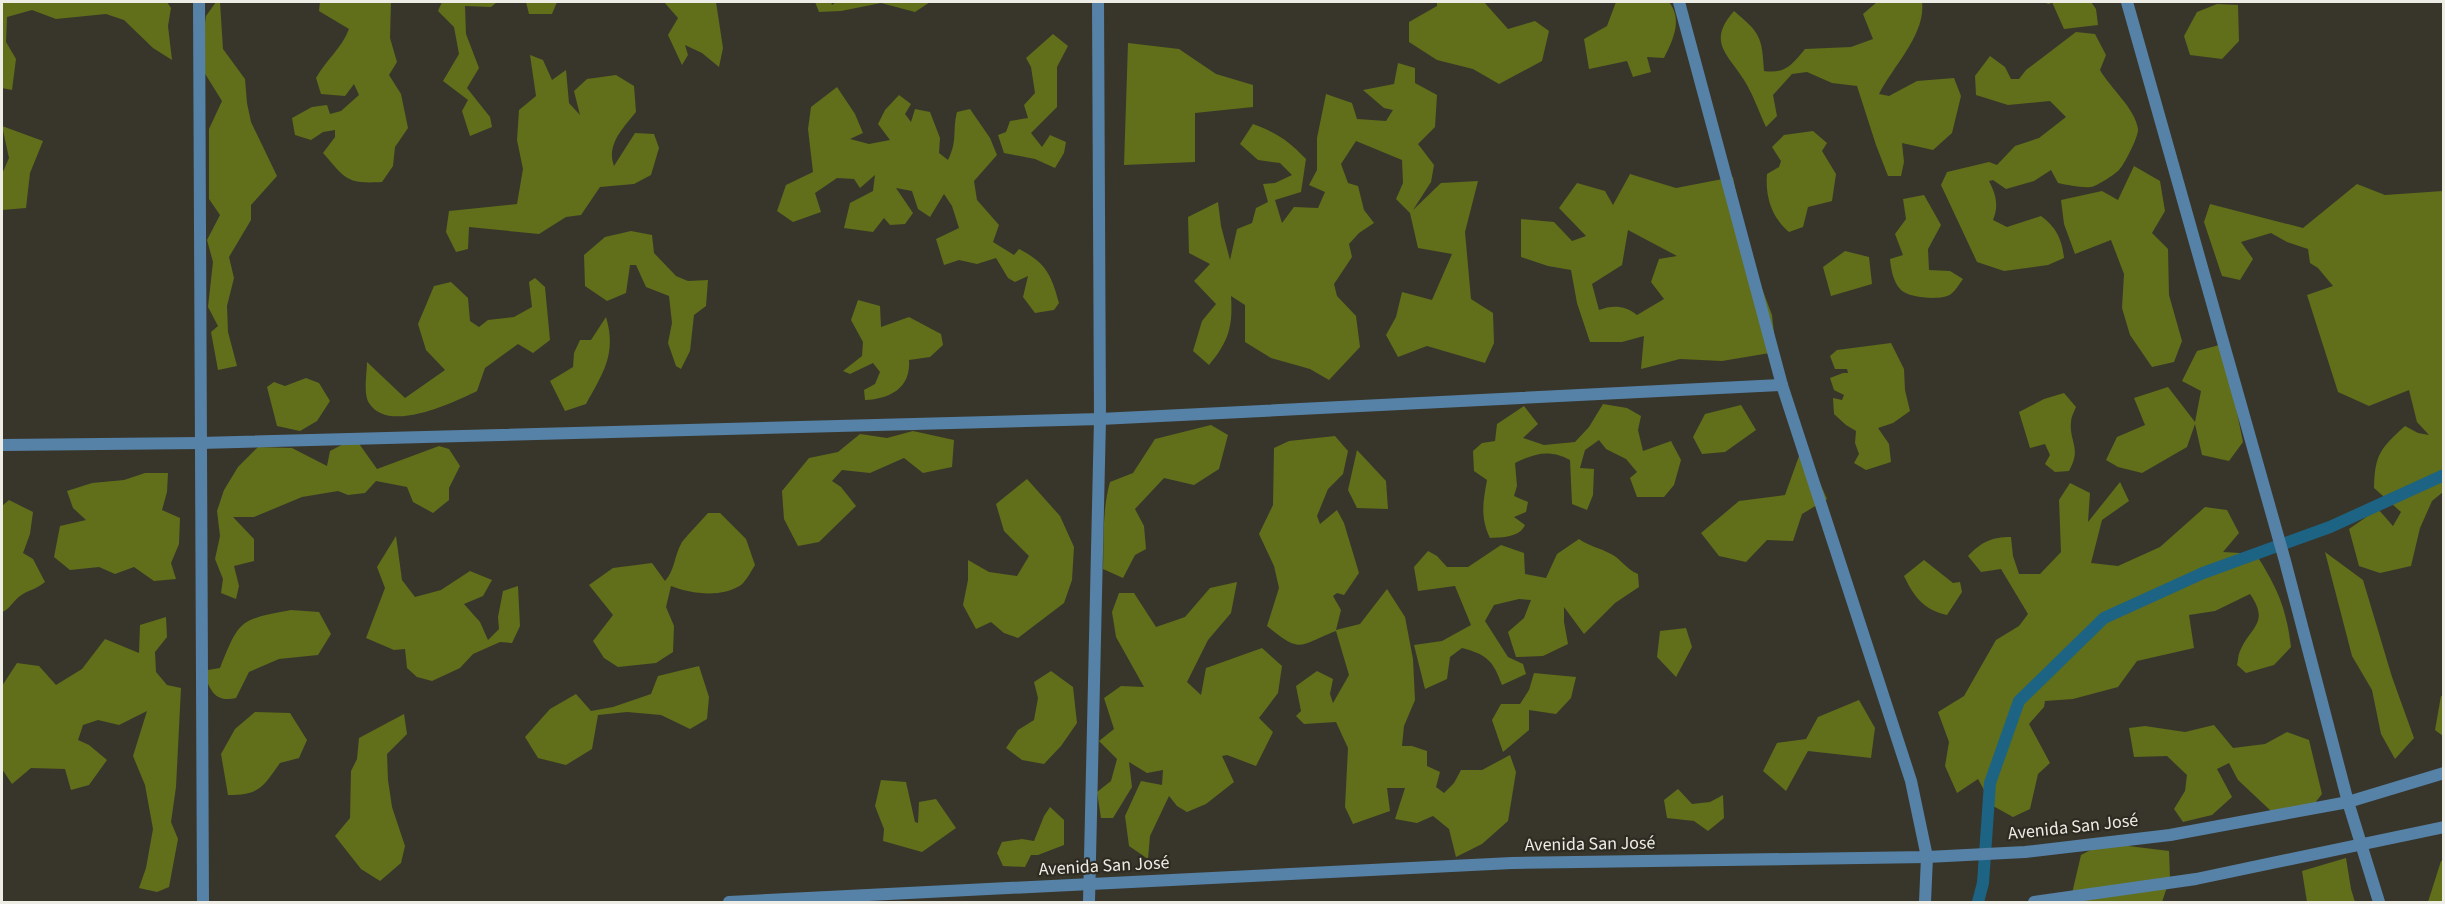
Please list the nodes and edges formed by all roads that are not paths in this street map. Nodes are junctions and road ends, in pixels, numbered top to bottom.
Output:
1 (198, 2) edge
2 (1098, 2) edge
3 (1679, 2) edge
4 (2127, 2) edge
5 (1782, 385) junction
6 (1100, 419) junction
7 (200, 443) junction
8 (2, 445) edge
9 (2444, 773) edge
10 (2348, 802) junction
11 (2444, 827) edge
12 (2361, 845) junction
13 (1927, 857) junction
14 (1089, 885) junction
15 (203, 903) edge
16 (729, 903) edge
17 (1089, 903) edge
18 (1925, 903) edge
19 (2034, 903) edge
20 (2379, 903) edge

1 - 7 street
2 - 6 street
3 - 5 street
4 - 10 street
5 - 6 street
5 - 13 street
6 - 7 street
6 - 14 street
7 - 8 street
7 - 15 street
9 - 10 street, Avenida San José
10 - 12 street
10 - 13 street, Avenida San José
11 - 12 street
12 - 19 street
12 - 20 street
13 - 14 street, Avenida San José
13 - 18 street
14 - 16 street, Avenida San José
14 - 17 street

